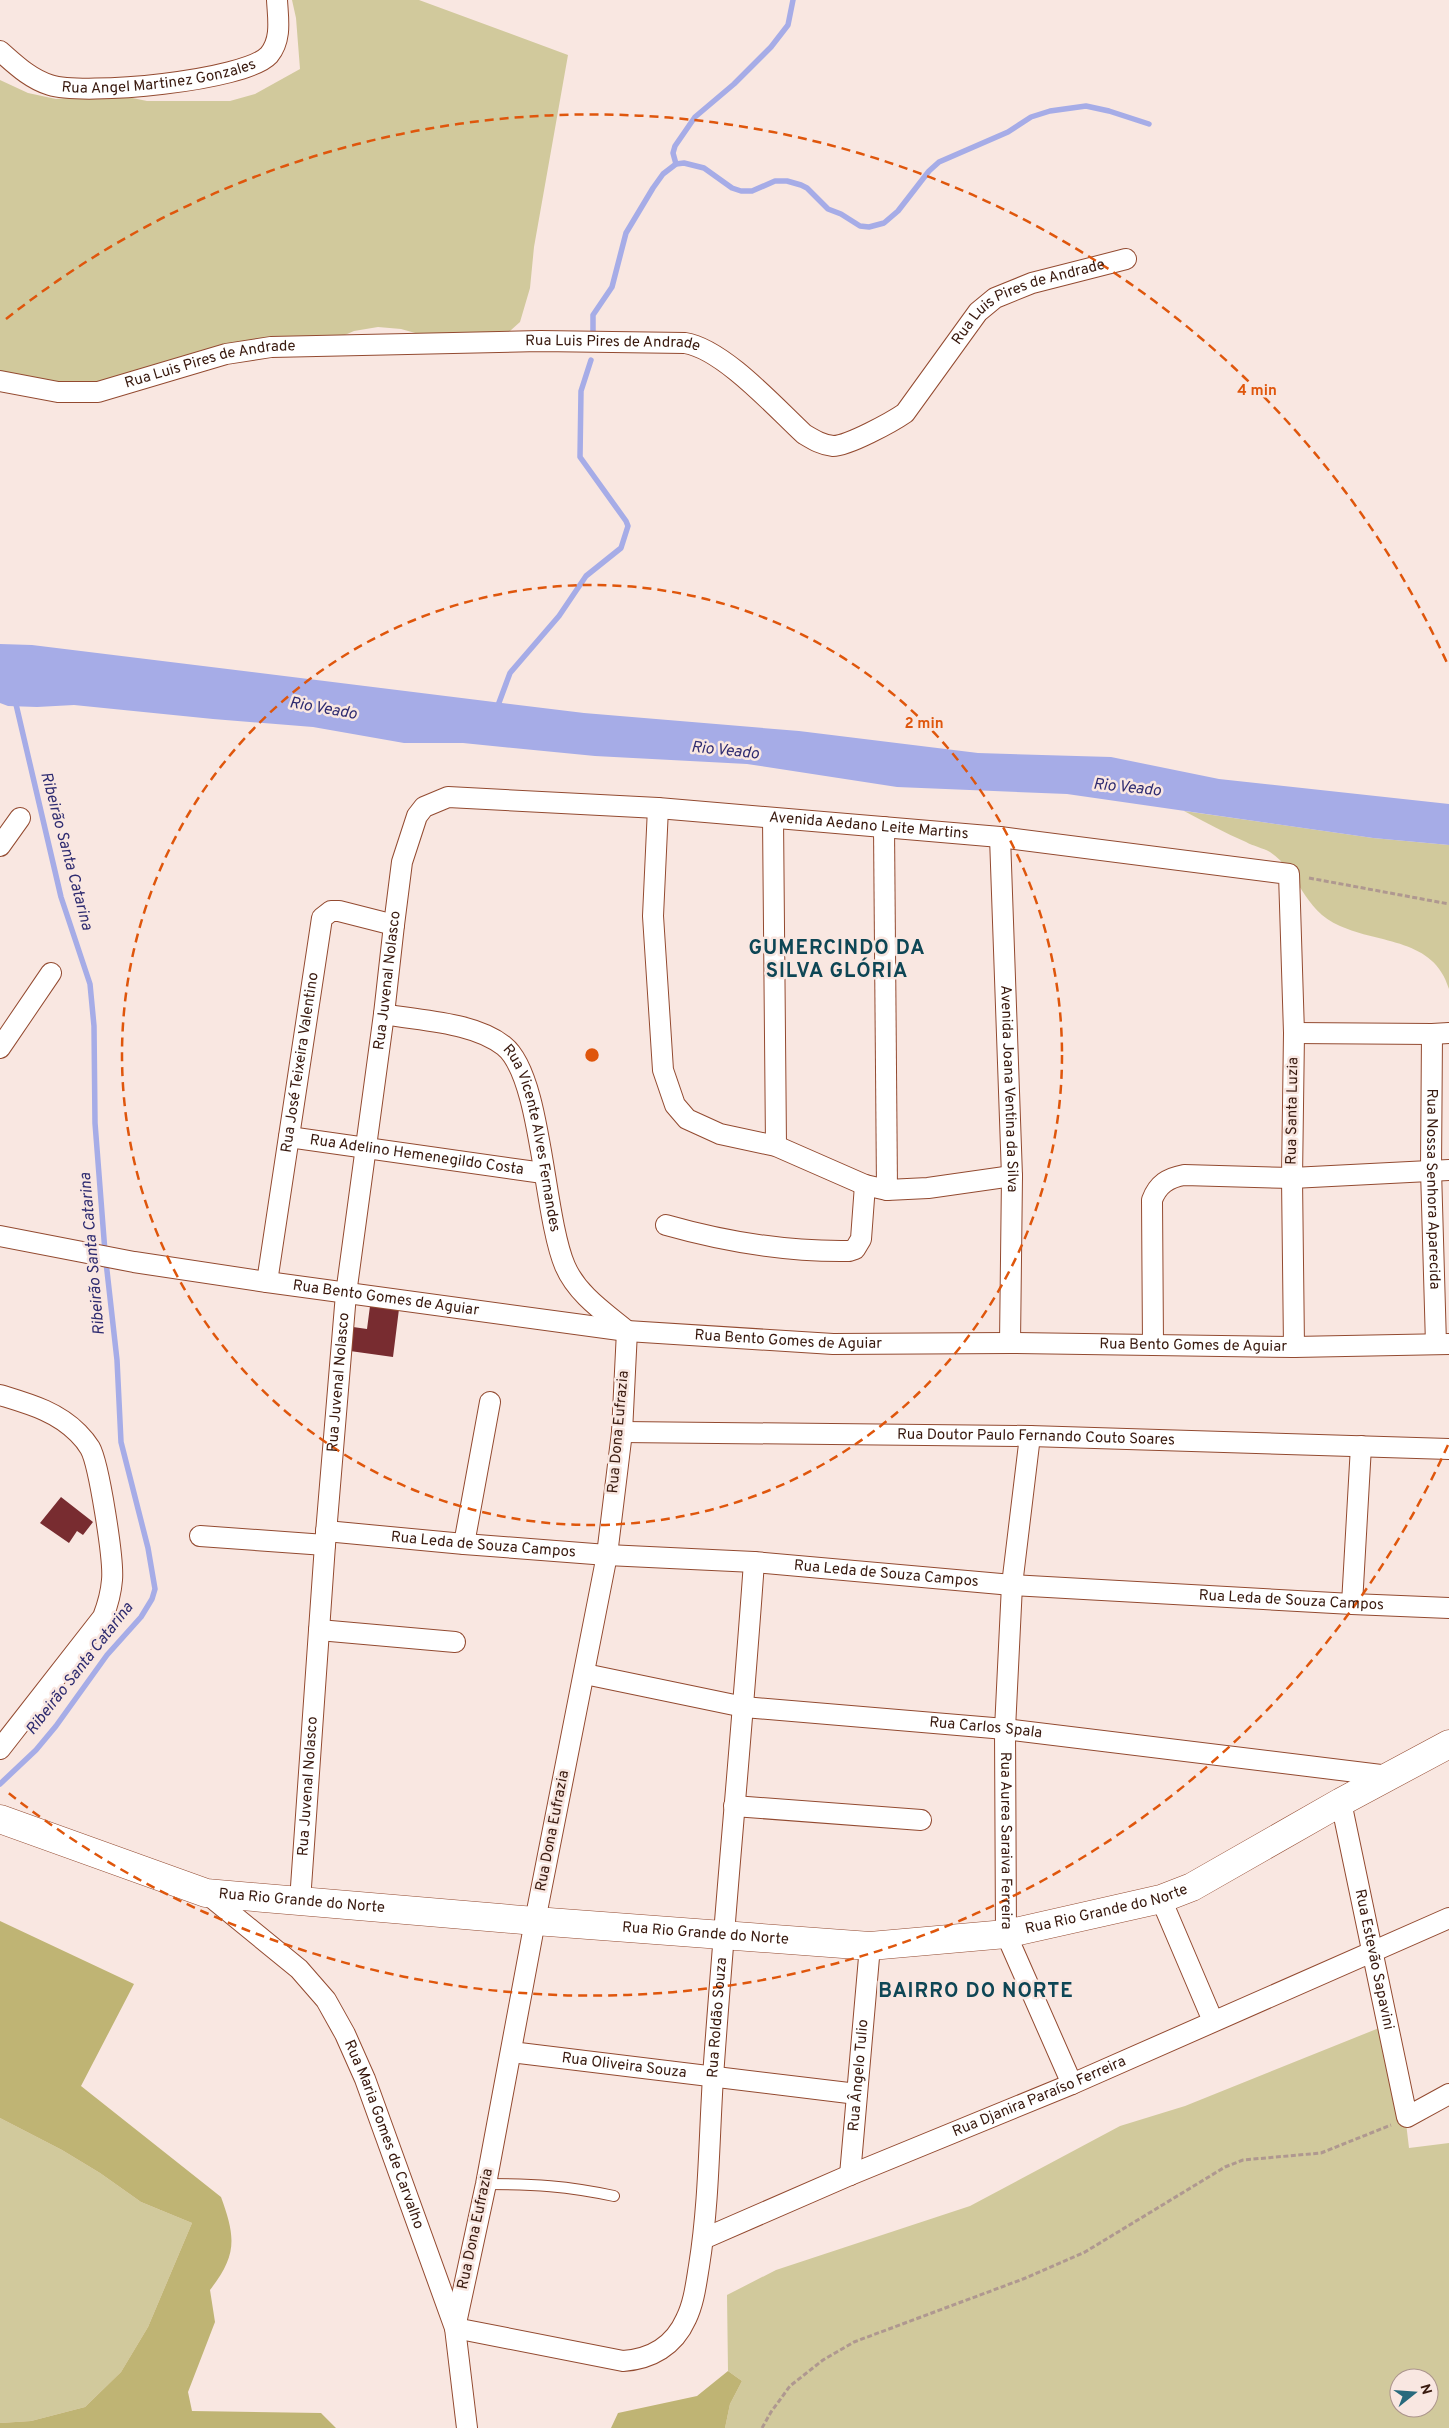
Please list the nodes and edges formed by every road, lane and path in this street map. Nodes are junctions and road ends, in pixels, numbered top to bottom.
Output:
1 (278, 0) edge
2 (0, 51) edge
3 (1126, 260) dead end
4 (0, 381) edge
5 (448, 797) joint
6 (658, 808) junction
7 (20, 818) dead end
8 (773, 818) junction
9 (884, 827) junction
10 (1000, 837) junction
11 (0, 846) edge
12 (1289, 874) junction
13 (1449, 904) edge
14 (394, 925) junction
15 (51, 973) dead end
16 (384, 1014) junction
17 (1294, 1033) junction
18 (1441, 1033) edge
19 (0, 1048) edge
20 (289, 1137) junction
21 (776, 1146) junction
22 (367, 1149) junction
23 (1440, 1170) edge
24 (543, 1173) junction
25 (1012, 1176) junction
26 (1292, 1178) junction
27 (865, 1185) junction
28 (887, 1190) junction
29 (666, 1225) dead end
30 (0, 1236) edge
31 (267, 1282) junction
32 (346, 1294) junction
33 (626, 1331) junction
34 (1010, 1343) junction
35 (1443, 1344) edge
36 (1153, 1345) junction
37 (1294, 1347) junction
38 (0, 1395) edge
39 (490, 1402) dead end
40 (622, 1432) junction
41 (1030, 1436) junction
42 (1361, 1446) junction
43 (1449, 1449) edge
44 (200, 1536) dead end
45 (326, 1538) junction
46 (464, 1544) junction
47 (607, 1555) junction
48 (754, 1562) junction
49 (1012, 1585) junction
50 (1352, 1604) junction
51 (1449, 1608) edge
52 (319, 1630) junction
53 (455, 1642) dead end
54 (585, 1674) junction
55 (744, 1708) junction
56 (1005, 1729) junction
57 (1449, 1744) edge
58 (0, 1749) edge
59 (1389, 1776) junction
60 (1341, 1802) junction
61 (734, 1806) junction
62 (0, 1819) edge
63 (921, 1820) dead end
64 (206, 1893) junction
65 (1161, 1899) junction
66 (300, 1902) junction
67 (1449, 1918) edge
68 (535, 1921) junction
69 (724, 1934) junction
70 (1006, 1934) junction
71 (870, 1946) junction
72 (1373, 1952) junction
73 (1212, 2021) junction
74 (511, 2052) junction
75 (713, 2078) junction
76 (1072, 2084) junction
77 (857, 2094) junction
78 (1449, 2094) edge
79 (1407, 2117) junction
80 (850, 2175) junction
81 (486, 2184) junction
82 (614, 2196) dead end
83 (703, 2239) junction
84 (455, 2328) junction
85 (467, 2428) edge
86 (762, 2428) edge

1 - 2 street, Rua Angel Martinez Gonzales
3 - 4 street, Rua Luis Pires de Andrade
5 - 6 street, Avenida Aedano Leite Martins
5 - 14 street, Rua Juvenal Nolasco
6 - 8 street, Avenida Aedano Leite Martins
6 - 21 street
7 - 11 street
8 - 9 street, Avenida Aedano Leite Martins
8 - 21 street
9 - 10 street, Avenida Aedano Leite Martins
9 - 28 street
10 - 12 street, Avenida Aedano Leite Martins
10 - 25 street, Avenida Joana Ventina da Silva
12 - 13 path
12 - 17 street, Rua Santa Luzia
14 - 16 street, Rua Juvenal Nolasco
14 - 20 street, Rua José Teixeira Valentino
15 - 19 street
16 - 22 street, Rua Juvenal Nolasco
16 - 24 street, Rua Vicente Alves Fernandes
17 - 18 street
17 - 26 street, Rua Santa Luzia
18 - 23 street, Rua Nossa Senhora Aparecida
20 - 22 street, Rua Adelino Hemenegildo Costa
20 - 31 street, Rua José Teixeira Valentino
21 - 27 street
22 - 24 street, Rua Adelino Hemenegildo Costa
22 - 32 street, Rua Juvenal Nolasco
23 - 26 street
23 - 35 street, Rua Nossa Senhora Aparecida
24 - 33 street, Rua Vicente Alves Fernandes
25 - 28 street
25 - 34 street, Avenida Joana Ventina da Silva
26 - 36 street
26 - 37 street, Rua Santa Luzia
27 - 28 street
27 - 29 street
30 - 31 street, Rua Bento Gomes de Aguiar
31 - 32 street, Rua Bento Gomes de Aguiar
32 - 33 street, Rua Bento Gomes de Aguiar
32 - 45 street, Rua Juvenal Nolasco
33 - 34 street, Rua Bento Gomes de Aguiar
33 - 40 street, Rua Dona Eufrazia
34 - 36 street, Rua Bento Gomes de Aguiar
35 - 37 street, Rua Bento Gomes de Aguiar
36 - 37 street, Rua Bento Gomes de Aguiar
38 - 58 street
39 - 46 street
40 - 41 street, Rua Doutor Paulo Fernando Couto Soares
40 - 47 street, Rua Dona Eufrazia
41 - 42 street, Rua Doutor Paulo Fernando Couto Soares
41 - 49 street, Rua Aurea Saraiva Ferreira
42 - 43 street, Rua Doutor Paulo Fernando Couto Soares
42 - 50 street
44 - 45 street, Rua Leda de Souza Campos
45 - 46 street, Rua Leda de Souza Campos
45 - 52 street, Rua Juvenal Nolasco
46 - 47 street, Rua Leda de Souza Campos
47 - 48 street, Rua Leda de Souza Campos
47 - 54 street, Rua Dona Eufrazia
48 - 49 street, Rua Leda de Souza Campos
48 - 55 street, Rua Roldão Souza
49 - 50 street, Rua Leda de Souza Campos
49 - 56 street, Rua Aurea Saraiva Ferreira
50 - 51 street, Rua Leda de Souza Campos
52 - 53 street
52 - 66 street, Rua Juvenal Nolasco
54 - 55 street, Rua Carlos Spala
54 - 68 street, Rua Dona Eufrazia
55 - 56 street, Rua Carlos Spala
55 - 61 street, Rua Roldão Souza
56 - 59 street, Rua Carlos Spala
56 - 70 street, Rua Aurea Saraiva Ferreira
57 - 59 main road, Rua Rio Grande do Norte
59 - 60 main road, Rua Rio Grande do Norte
60 - 65 main road, Rua Rio Grande do Norte
60 - 72 street, Rua Estevão Sapavini
61 - 63 street
61 - 69 street, Rua Roldão Souza
62 - 64 main road, Rua Rio Grande do Norte
64 - 66 main road, Rua Rio Grande do Norte
64 - 84 street, Rua Maria Gomes de Carvalho
65 - 70 main road, Rua Rio Grande do Norte
65 - 73 street
66 - 68 main road, Rua Rio Grande do Norte
67 - 72 street, Rua Djanira Paraíso Ferreira
68 - 69 main road, Rua Rio Grande do Norte
68 - 74 street, Rua Dona Eufrazia
69 - 71 main road, Rua Rio Grande do Norte
69 - 75 street, Rua Roldão Souza
70 - 71 main road, Rua Rio Grande do Norte
70 - 76 street, Rua Aurea Saraiva Ferreira
71 - 77 street, Rua Ângelo Tulio
72 - 73 street, Rua Djanira Paraíso Ferreira
72 - 79 street, Rua Estevão Sapavini
73 - 76 street, Rua Djanira Paraíso Ferreira
74 - 75 street, Rua Oliveira Souza
74 - 81 street, Rua Dona Eufrazia
75 - 77 street, Rua Oliveira Souza
75 - 83 street, Rua Roldão Souza
76 - 80 street, Rua Djanira Paraíso Ferreira
77 - 80 street, Rua Ângelo Tulio
78 - 79 street
79 - 86 path
80 - 83 street, Rua Djanira Paraíso Ferreira
81 - 82 lane
81 - 84 street, Rua Dona Eufrazia
83 - 84 street, Rua Roldão Souza
84 - 85 street, Rua Maria Gomes de Carvalho

